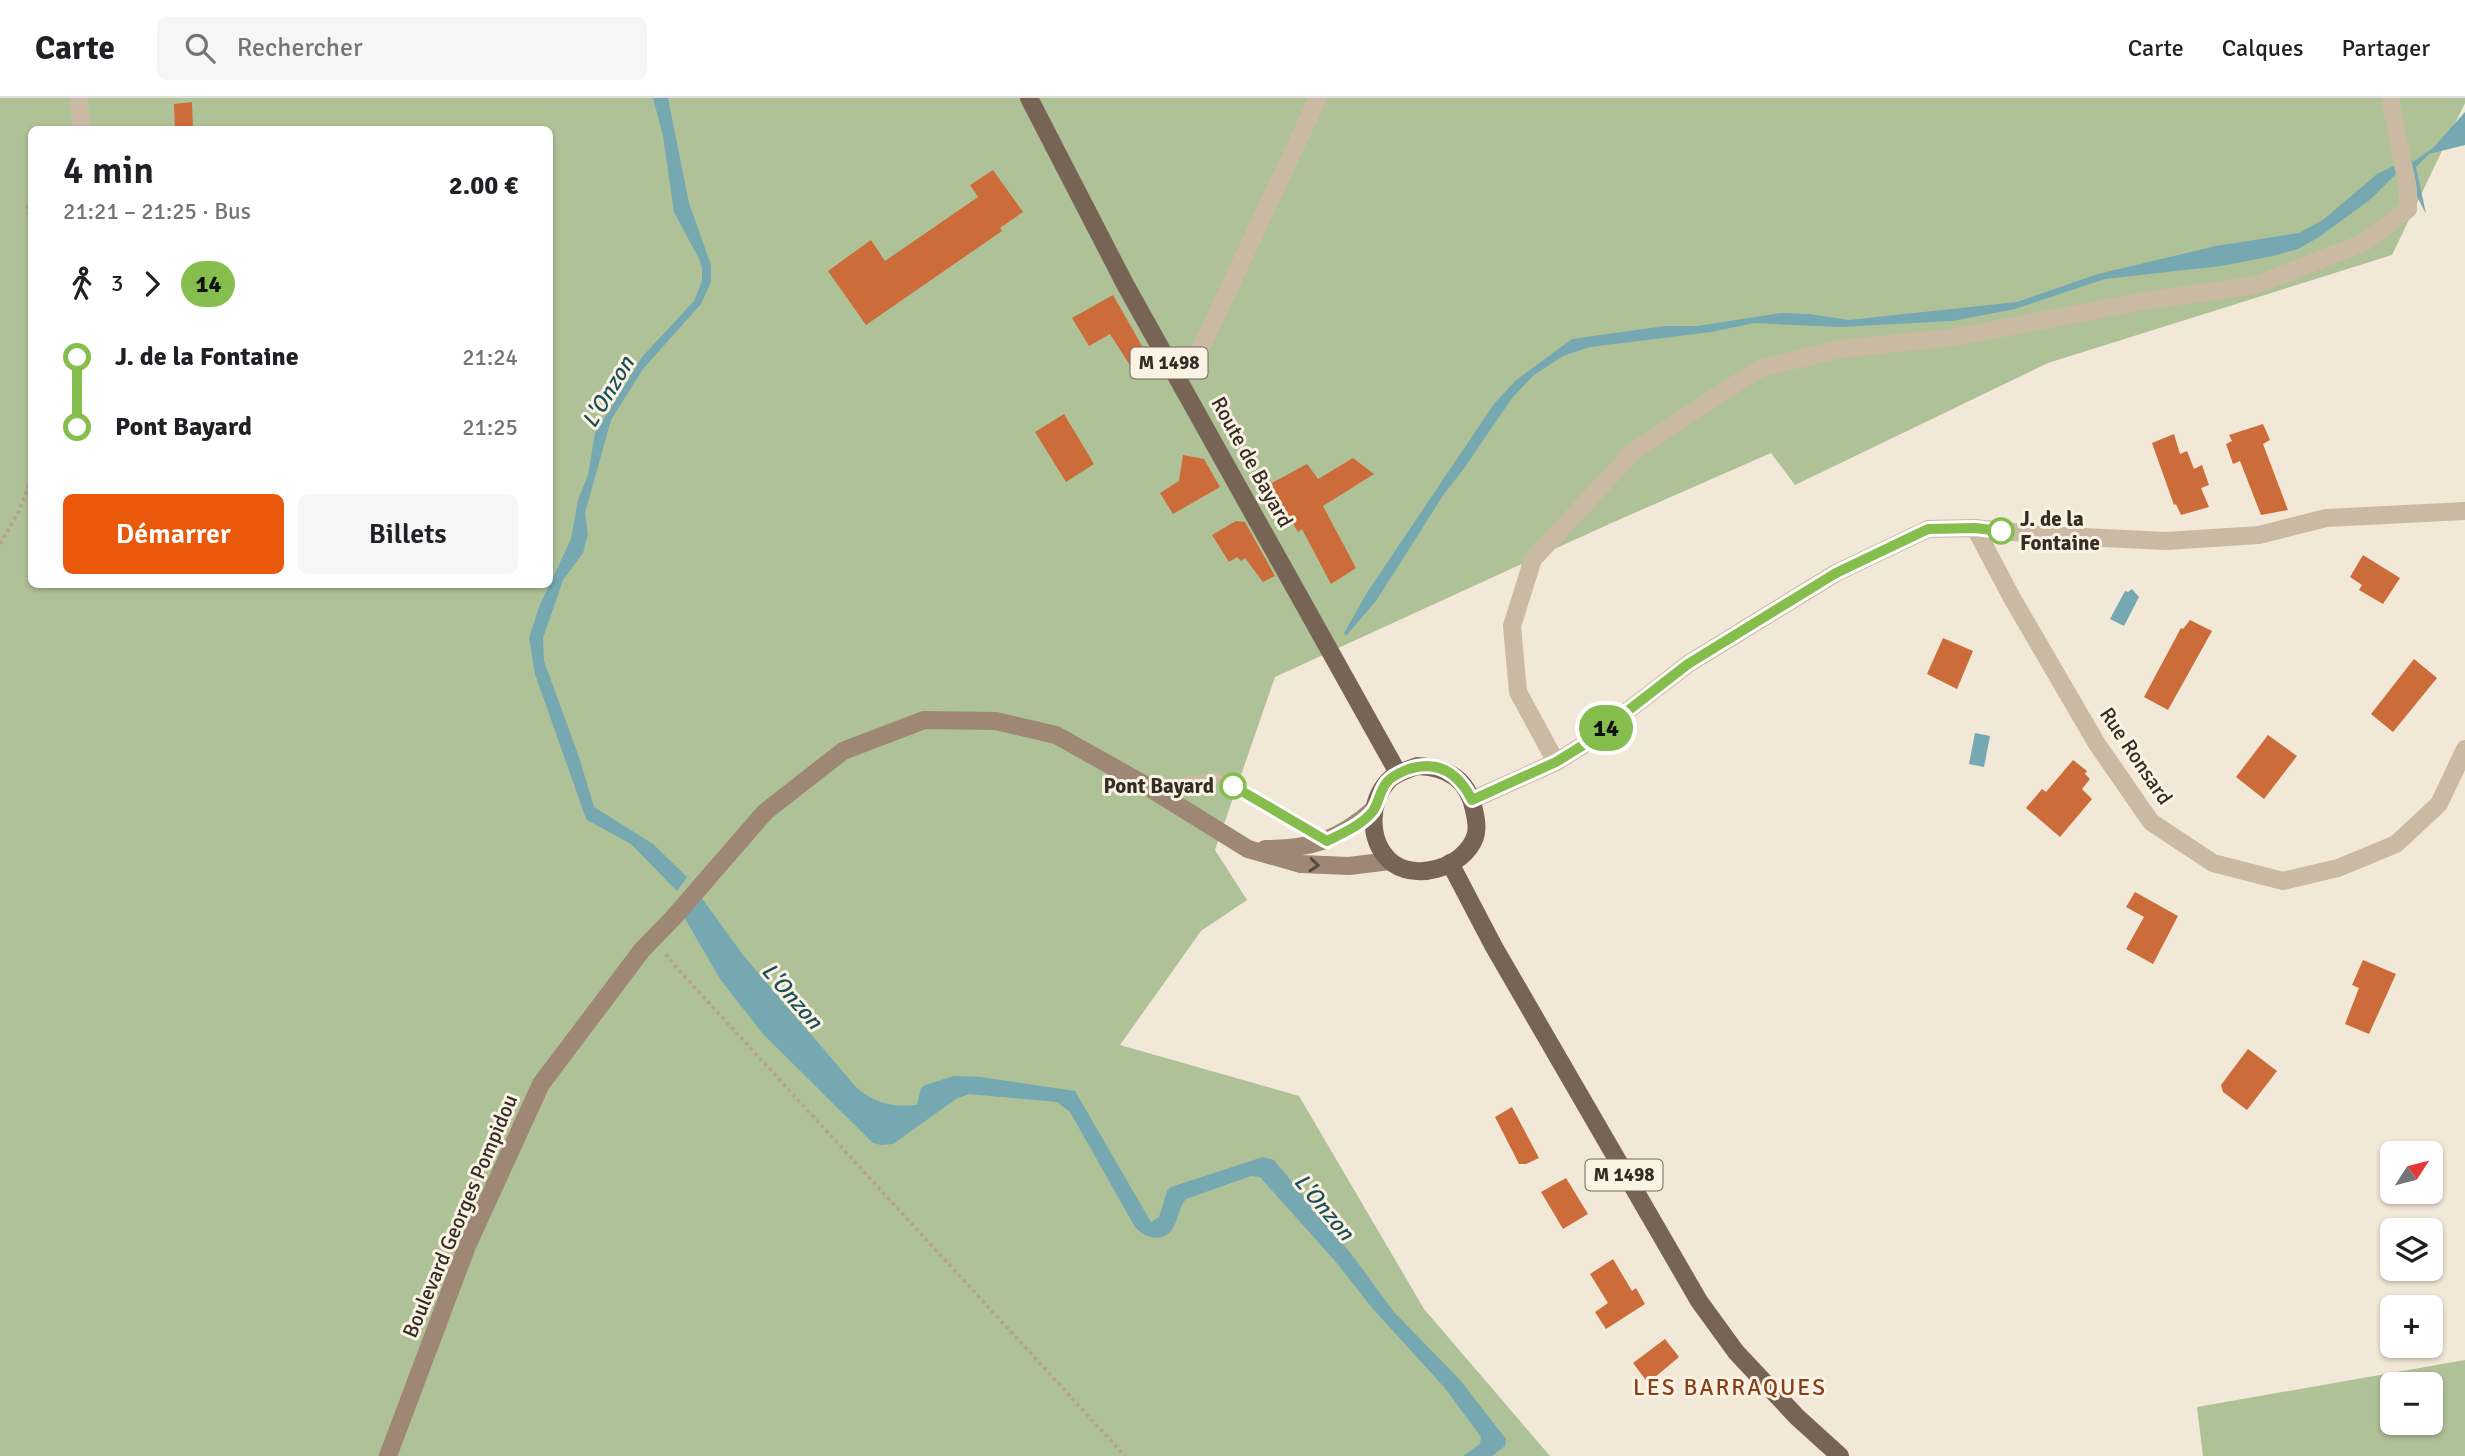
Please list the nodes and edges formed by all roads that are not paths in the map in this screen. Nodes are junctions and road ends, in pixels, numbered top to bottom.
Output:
1 (79, 98) edge
2 (1029, 98) edge
3 (1318, 98) edge
4 (2390, 98) edge
5 (81, 126) edge
6 (1177, 377) junction
7 (2465, 511) edge
8 (1975, 528) junction
9 (2465, 749) edge
10 (1556, 762) junction
11 (1398, 773) junction
12 (1145, 785) junction
13 (1472, 800) junction
14 (1374, 809) junction
15 (1327, 841) junction
16 (1248, 849) junction
17 (1390, 861) junction
18 (1450, 863) junction
19 (388, 1456) edge
20 (1840, 1456) edge

1 - 5 street
2 - 6 main road, Route de Bayard / M 1498
3 - 6 street
4 - 10 street
6 - 11 main road, Route de Bayard / M 1498
7 - 8 street
8 - 9 street, Rue Ronsard
8 - 10 street
10 - 13 street
11 - 13 main road
11 - 14 main road
12 - 15 lane
12 - 16 main road, Boulevard Georges Pompidou
12 - 19 main road, Boulevard Georges Pompidou
13 - 18 main road
14 - 15 main road
14 - 17 main road
15 - 16 main road
16 -> 17 main road, Boulevard Georges Pompidou
17 - 18 main road
18 - 20 main road, M 1498

